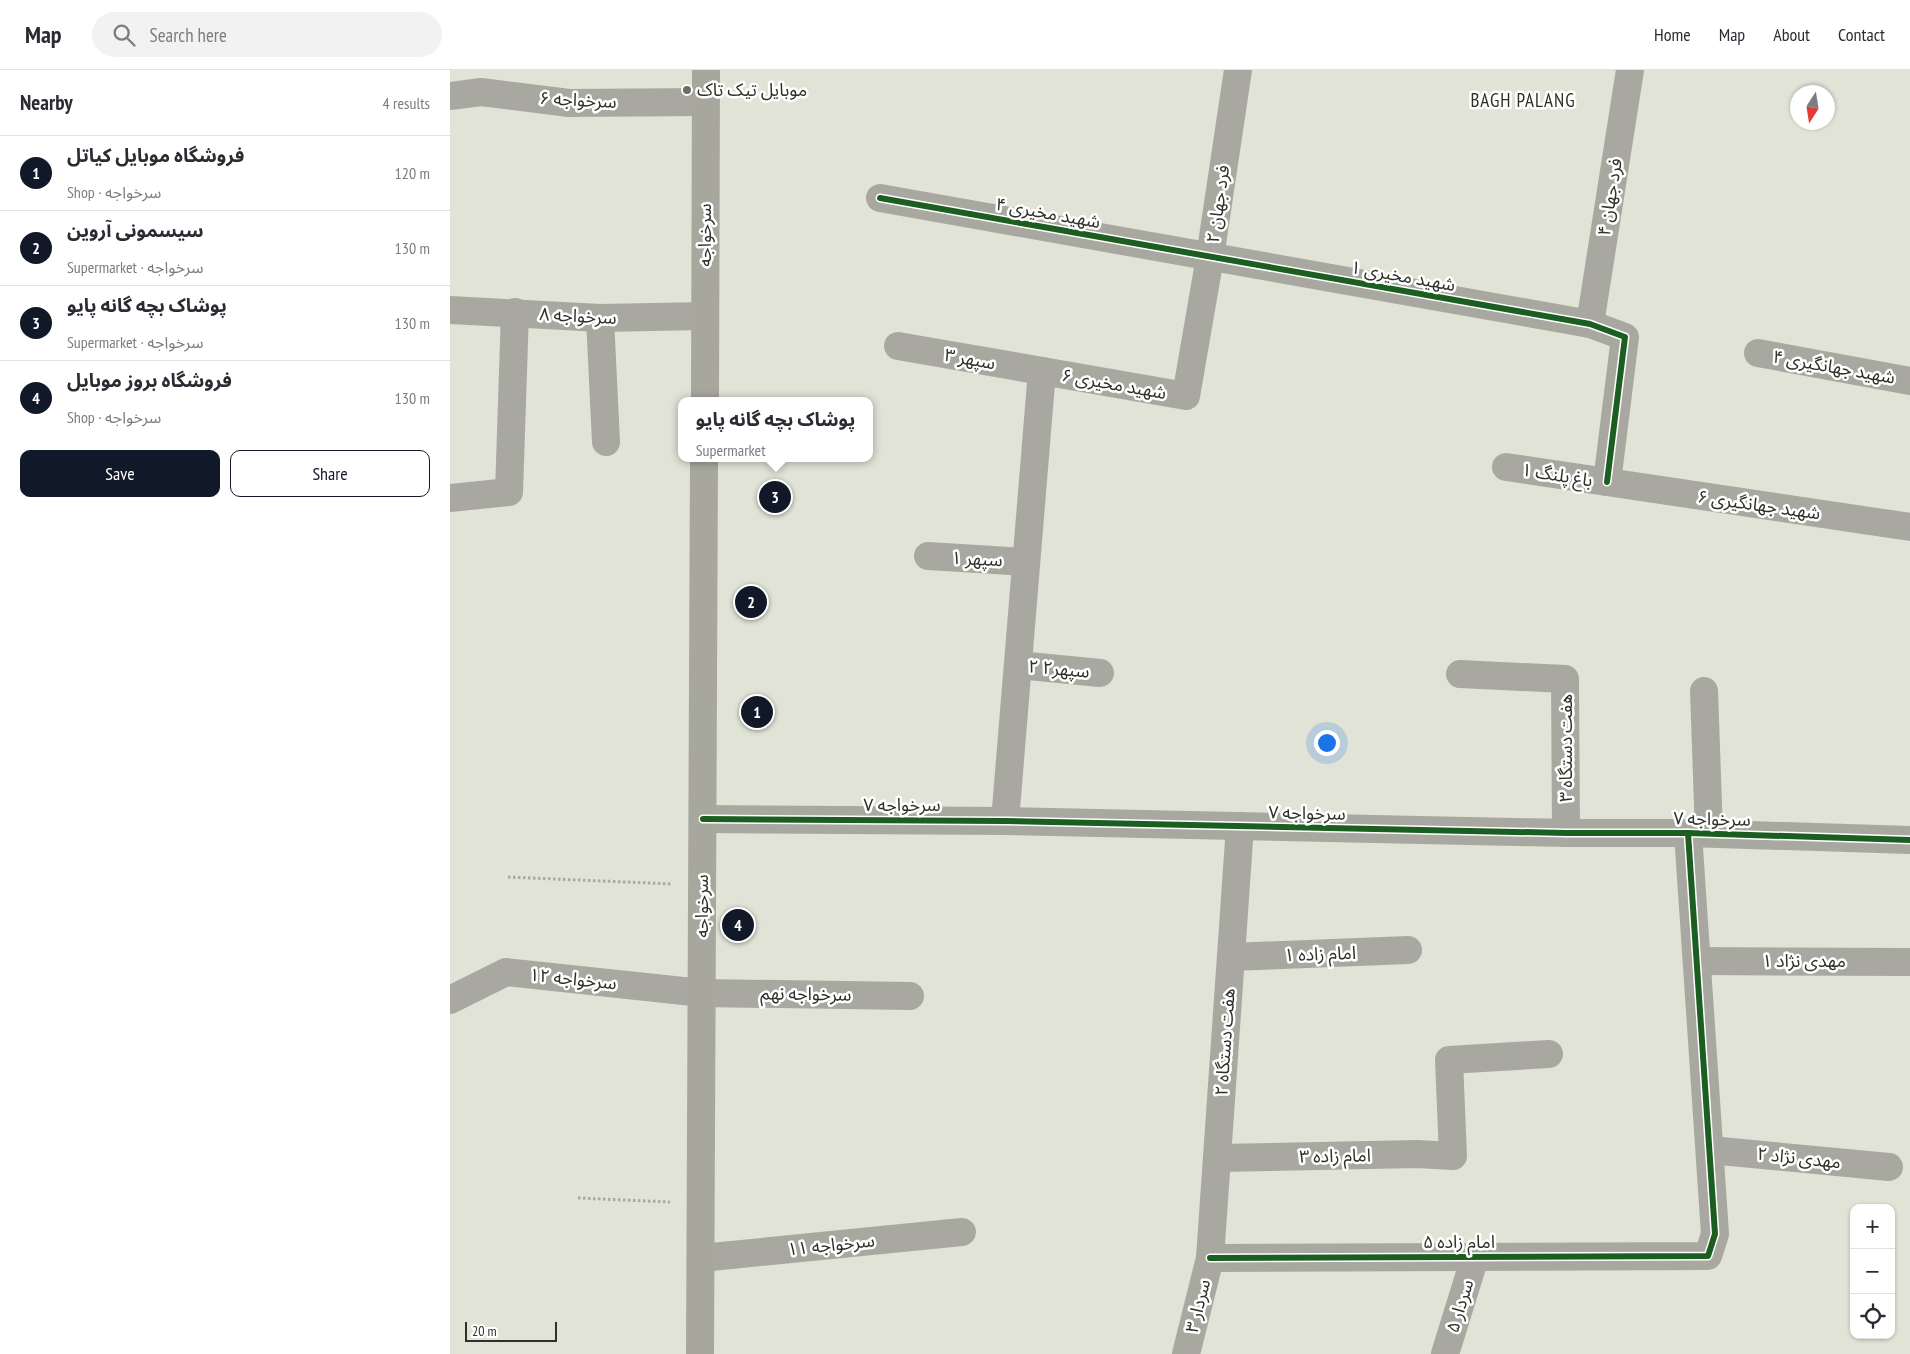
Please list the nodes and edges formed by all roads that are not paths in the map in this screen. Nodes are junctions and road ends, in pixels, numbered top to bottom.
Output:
1 (706, 70) edge
2 (1238, 70) edge
3 (1630, 70) edge
4 (450, 96) edge
5 (706, 102) junction
6 (880, 198) dead end
7 (1210, 257) junction
8 (450, 310) edge
9 (515, 312) junction
10 (705, 316) junction
11 (600, 318) junction
12 (1590, 324) junction
13 (898, 346) dead end
14 (1758, 353) dead end
15 (1042, 371) junction
16 (1910, 380) edge
17 (1186, 396) joint
18 (705, 397) edge
19 (606, 442) dead end
20 (704, 462) edge
21 (1506, 467) dead end
22 (1607, 482) junction
23 (450, 498) edge
24 (1910, 527) edge
25 (928, 556) dead end
26 (1026, 562) junction
27 (1018, 665) junction
28 (1100, 673) dead end
29 (1460, 674) dead end
30 (1704, 691) dead end
31 (703, 819) junction
32 (1005, 821) junction
33 (1240, 826) junction
34 (1699, 833) junction
35 (1566, 834) junction
36 (1910, 840) edge
37 (1408, 950) dead end
38 (1231, 957) junction
39 (1698, 961) junction
40 (1910, 962) edge
41 (702, 993) junction
42 (910, 996) dead end
43 (450, 1000) edge
44 (1549, 1054) dead end
45 (1710, 1150) junction
46 (1217, 1158) junction
47 (1889, 1167) dead end
48 (962, 1232) dead end
49 (1475, 1257) junction
50 (701, 1258) junction
51 (1210, 1258) junction
52 (700, 1354) edge
53 (1186, 1354) edge
54 (1445, 1354) edge

1 - 5 main road, سرخواجه
2 - 7 street, ۲ فرد جهان
3 - 12 street, ۴ فرد جهان
4 - 5 street, سرخواجه ۶
5 - 10 main road, سرخواجه
6 - 7 street, ۴ شهید مخیری
7 - 12 street, شهید مخیری ۱
7 - 17 street, ۲ فرد جهان
8 - 9 street, ۸ سرخواجه
9 - 11 street, ۸ سرخواجه
9 - 23 street
10 - 11 street, ۸ سرخواجه
10 - 18 main road, سرخواجه
11 - 19 street
12 - 22 street, شهید مخیری ۱
13 - 15 street, ۳ سپهر
14 - 16 street, ۴ شهید جهانگیری
15 - 17 street, شهید مخیری ۶
15 - 26 street
20 - 31 main road, سرخواجه
21 - 22 street, ۱ باغ پلنگ
22 - 24 street, ۶ شهید جهانگیری
25 - 26 street, ۱ سپهر
26 - 27 street
27 - 28 street, ۲ سپهر۲
27 - 32 street
29 - 35 street, ۳ هفت دستگاه
30 - 34 street
31 - 32 street, سرخواجه ۷
31 - 41 main road, سرخواجه
32 - 33 street, سرخواجه ۷
33 - 35 street, سرخواجه ۷
33 - 38 street, هفت دستگاه ۲
34 - 35 street, سرخواجه ۷
34 - 36 street, سرخواجه ۷
34 - 39 street
37 - 38 street, ۱ امام زاده
38 - 46 street, هفت دستگاه ۲
39 - 40 street, ۱ مهدی نژاد
39 - 45 street
41 - 42 street, سرخواجه نهم
41 - 43 street, ۱۲ سرخواجه
41 - 50 main road, سرخواجه
44 - 46 street, ۳ امام زاده
45 - 47 street, ۲ مهدی نژاد
45 - 49 street, ۵ امام زاده
46 - 51 street, هفت دستگاه ۲
48 - 50 street, ۱۱ سرخواجه
49 - 51 street, ۵ امام زاده
49 - 54 street, ۵ سردار
50 - 52 main road, سرخواجه
51 - 53 street, ۳ سردار

